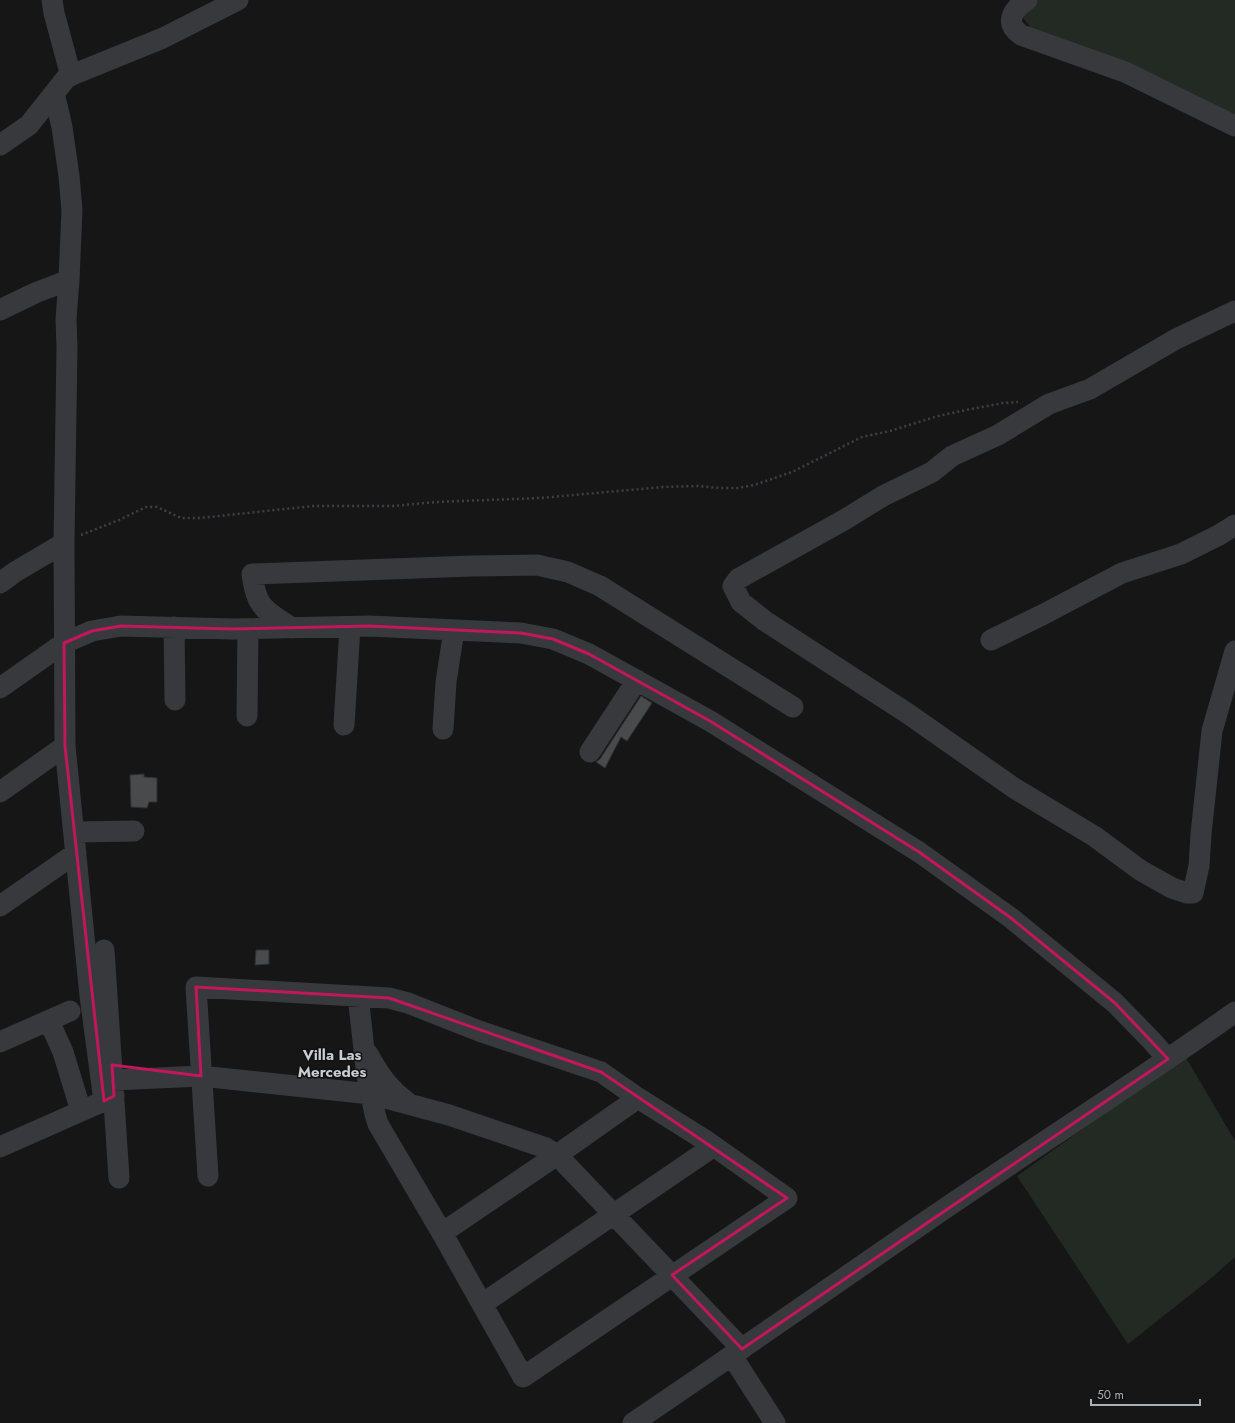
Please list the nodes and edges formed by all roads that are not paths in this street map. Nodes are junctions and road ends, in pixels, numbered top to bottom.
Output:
1 (52, 0) edge
2 (238, 0) edge
3 (1027, 0) edge
4 (71, 76) junction
5 (54, 93) junction
6 (1235, 126) edge
7 (0, 145) edge
8 (69, 280) junction
9 (0, 310) edge
10 (1235, 311) edge
11 (1235, 525) edge
12 (64, 542) junction
13 (2, 578) edge
14 (174, 626) junction
15 (350, 626) junction
16 (292, 628) junction
17 (248, 629) junction
18 (454, 630) junction
19 (991, 640) dead end
20 (64, 643) junction
21 (1235, 651) edge
22 (637, 680) junction
23 (0, 688) edge
24 (175, 700) dead end
25 (793, 707) dead end
26 (247, 716) dead end
27 (344, 725) dead end
28 (443, 729) dead end
29 (65, 746) junction
30 (590, 752) dead end
31 (0, 792) edge
32 (134, 831) dead end
33 (74, 832) junction
34 (76, 853) junction
35 (0, 906) edge
36 (104, 950) dead end
37 (358, 996) junction
38 (70, 1011) dead end
39 (1235, 1012) edge
40 (49, 1021) junction
41 (0, 1042) edge
42 (364, 1046) junction
43 (1168, 1059) junction
44 (201, 1076) junction
45 (110, 1085) junction
46 (371, 1094) junction
47 (638, 1098) junction
48 (409, 1103) junction
49 (81, 1111) junction
50 (714, 1146) junction
51 (0, 1147) edge
52 (557, 1156) junction
53 (208, 1176) dead end
54 (119, 1178) dead end
55 (613, 1214) junction
56 (442, 1233) junction
57 (672, 1276) junction
58 (482, 1304) junction
59 (737, 1353) junction
60 (632, 1423) edge
61 (775, 1423) edge

1 - 4 street
2 - 4 street
3 - 6 street
4 - 5 street
5 - 7 street
5 - 8 street
8 - 9 street
8 - 12 street
10 - 21 street
11 - 19 street
12 - 13 street
12 - 20 street
14 - 17 street
14 - 20 street
14 - 24 street
15 - 16 street
15 - 18 street
15 - 27 street
16 - 17 street
16 - 25 street
17 - 26 street
18 - 22 street
18 - 28 street
20 - 23 street
20 - 29 street
22 - 30 street
22 - 43 street
29 - 31 street
29 - 33 street
32 - 33 street
33 - 34 street
34 - 35 street
34 - 45 street
36 - 45 street
37 - 42 street
37 - 44 street
37 - 47 street
38 - 40 street
39 - 43 street
40 - 41 street
40 - 49 street
42 - 46 street
42 - 48 street
43 - 59 street
44 - 45 street
44 - 46 street
44 - 53 street
45 - 49 street
45 - 54 street
46 - 48 street
46 - 56 street
47 - 50 street
47 - 52 street
48 - 52 street
49 - 51 street
50 - 55 street
50 - 57 street
52 - 55 street
52 - 56 street
55 - 57 street
55 - 58 street
56 - 58 street
57 - 58 street
57 - 59 street
59 - 60 street
59 - 61 street

